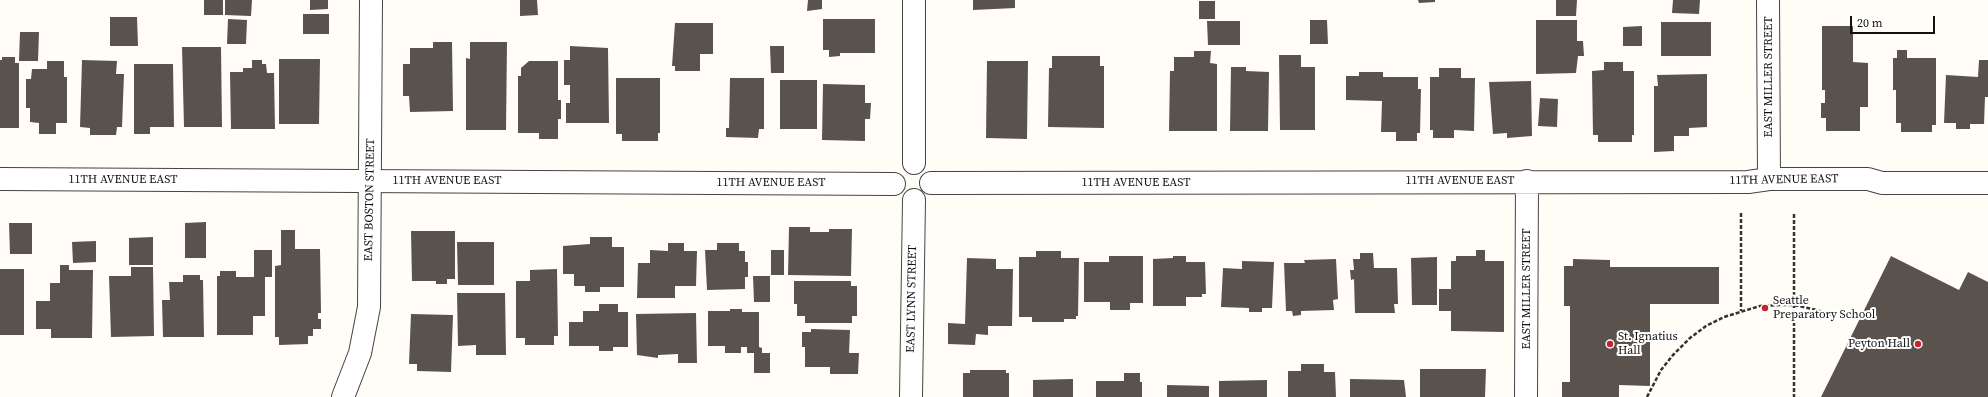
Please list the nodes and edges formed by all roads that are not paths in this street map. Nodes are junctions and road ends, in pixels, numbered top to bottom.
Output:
1 (371, 0) edge
2 (914, 0) edge
3 (1768, 0) edge
4 (914, 163) junction
5 (0, 179) edge
6 (1769, 179) junction
7 (371, 181) junction
8 (1527, 181) junction
9 (931, 183) junction
10 (1988, 183) edge
11 (894, 184) junction
12 (914, 200) junction
13 (343, 397) edge
14 (911, 397) edge
15 (1526, 397) edge

1 - 7 street, EAST BOSTON STREET
2 - 4 street
3 - 6 street, EAST MILLER STREET
4 - 9 street
4 - 11 street
5 - 7 street, 11TH AVENUE EAST
6 - 8 street, 11TH AVENUE EAST
6 - 10 street, 11TH AVENUE EAST
7 - 11 street, 11TH AVENUE EAST
7 - 13 street, EAST BOSTON STREET
8 - 9 street, 11TH AVENUE EAST
8 - 15 street, EAST MILLER STREET
9 - 12 street
11 - 12 street
12 - 14 street, EAST LYNN STREET

